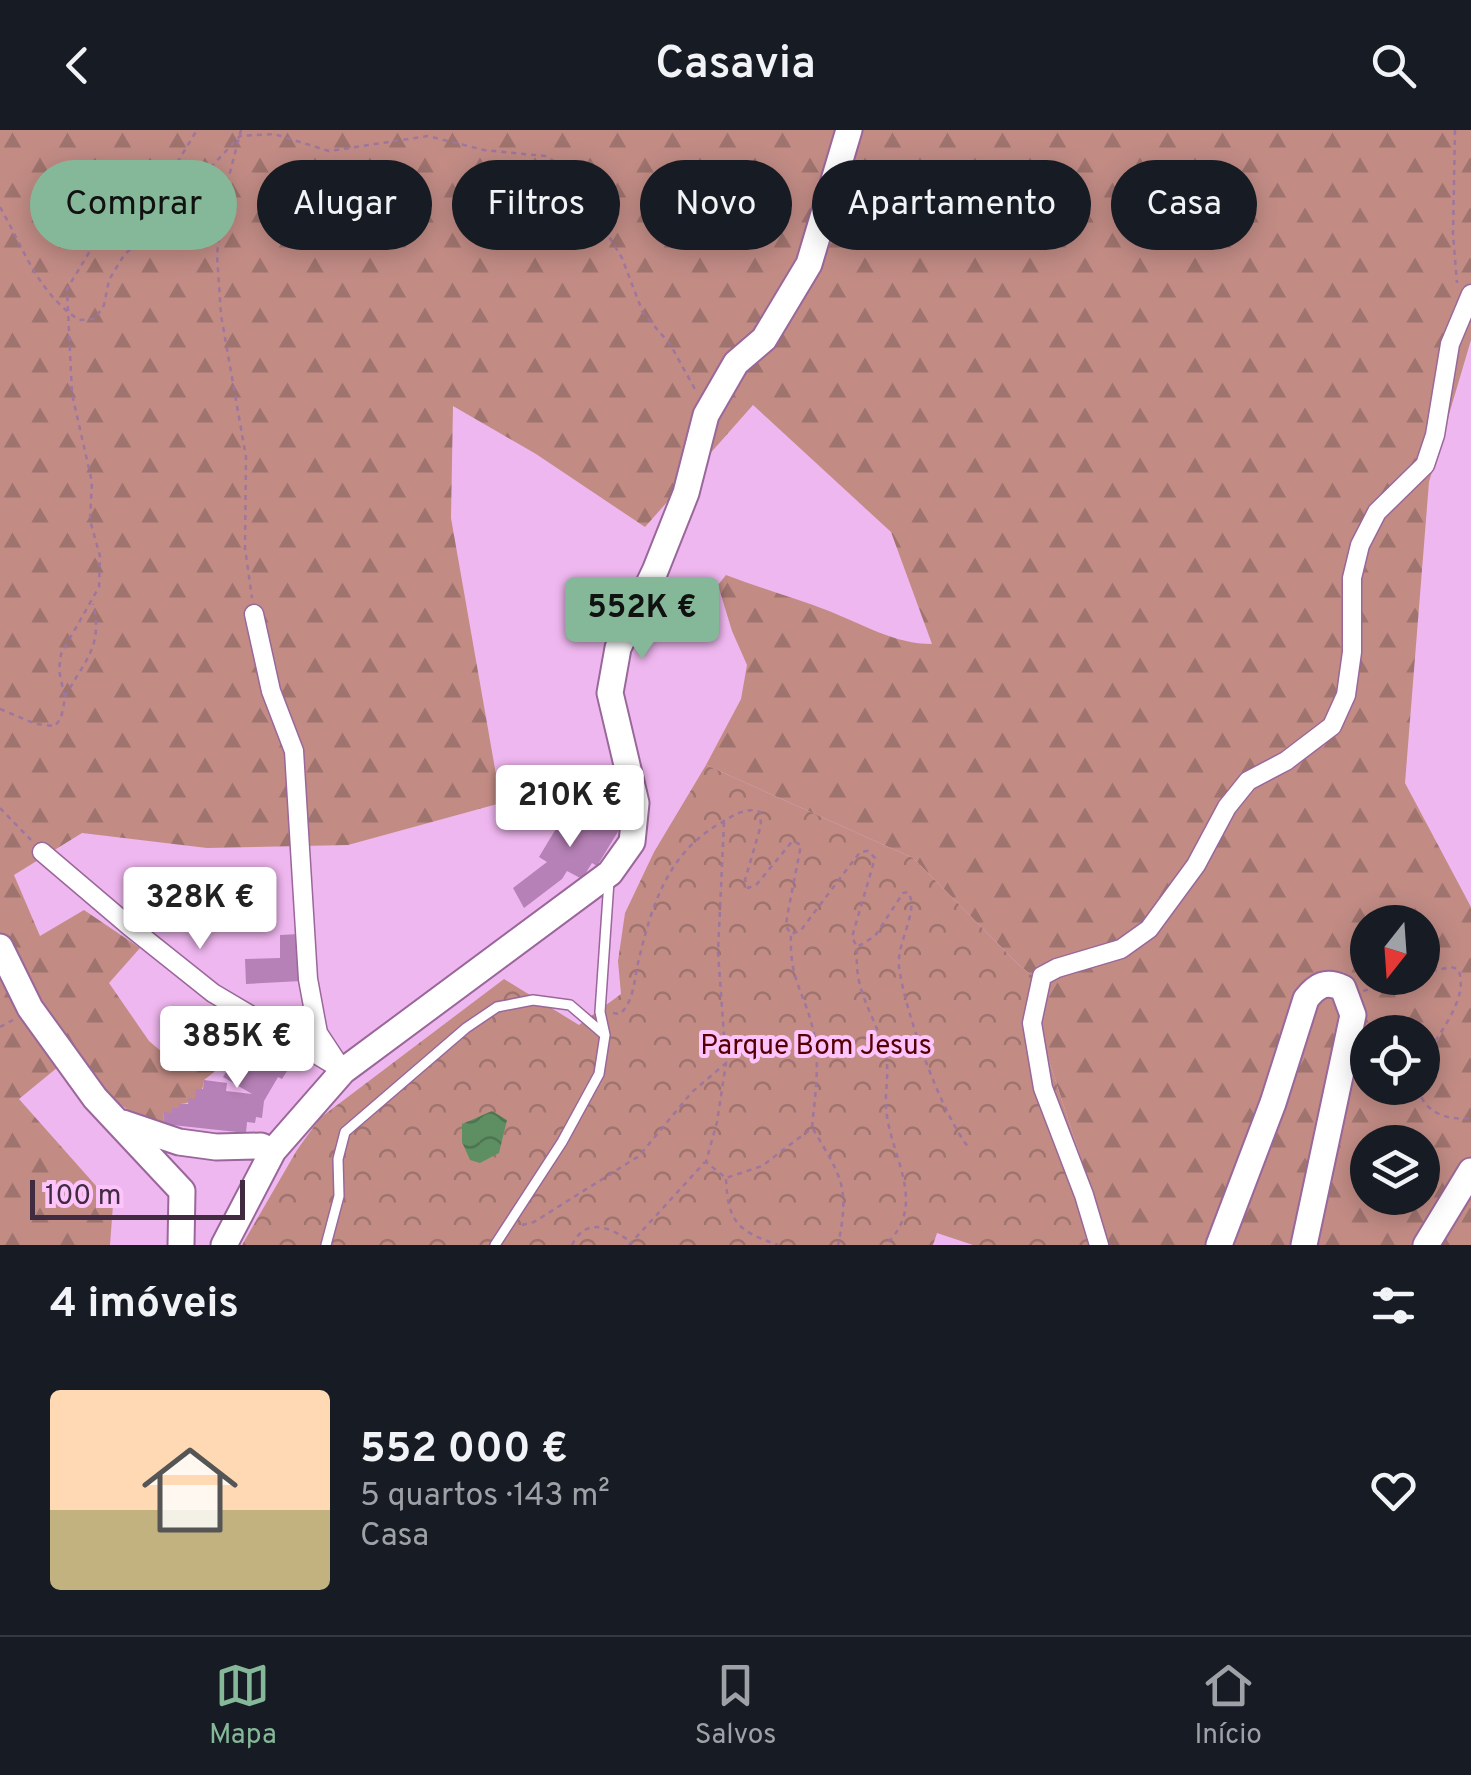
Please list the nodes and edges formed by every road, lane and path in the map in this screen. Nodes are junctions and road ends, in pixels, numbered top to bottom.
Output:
1 (198, 130) edge
2 (241, 130) edge
3 (849, 130) edge
4 (1455, 130) edge
5 (240, 136) junction
6 (0, 207) edge
7 (1468, 299) edge
8 (67, 312) junction
9 (706, 415) junction
10 (92, 601) junction
11 (254, 614) joint
12 (65, 699) junction
13 (0, 709) edge
14 (0, 808) edge
15 (724, 821) junction
16 (42, 852) joint
17 (610, 873) junction
18 (791, 934) junction
19 (0, 948) edge
20 (857, 948) junction
21 (1440, 970) edge
22 (1350, 994) edge
23 (1347, 995) junction
24 (601, 996) junction
25 (1440, 1034) edge
26 (605, 1035) junction
27 (726, 1063) junction
28 (343, 1071) junction
29 (1429, 1105) edge
30 (1471, 1118) edge
31 (116, 1122) junction
32 (812, 1128) junction
33 (969, 1148) dead end
34 (273, 1151) junction
35 (706, 1162) junction
36 (1471, 1171) edge
37 (726, 1178) junction
38 (507, 1228) junction
39 (629, 1243) edge
40 (181, 1245) edge
41 (224, 1245) edge
42 (326, 1245) edge
43 (494, 1245) edge
44 (572, 1245) edge
45 (778, 1245) edge
46 (838, 1245) edge
47 (886, 1245) edge
48 (1098, 1245) edge
49 (1219, 1245) edge
50 (1304, 1245) edge
51 (1426, 1245) edge

1 - 8 path
2 - 5 path
3 - 9 main road
4 - 7 path
5 - 8 path
5 - 9 path
5 - 11 path
6 - 8 path
7 - 48 street
8 - 10 path
9 - 17 main road
10 - 12 path
10 - 12 path
11 - 28 street
12 - 13 path
14 - 16 path
15 - 18 path
15 - 24 path
15 - 27 path
16 - 28 street
17 - 24 lane
17 - 28 main road
18 - 20 path
18 - 32 path
19 - 31 main road
20 - 33 path
20 - 47 path
21 - 25 path
22 - 23 path
23 - 49 main road
23 - 50 main road
24 - 26 lane
26 - 38 lane
26 - 42 lane
27 - 35 path
27 - 38 path
28 - 34 main road
29 - 30 path
31 - 34 main road
31 - 40 main road
32 - 37 path
32 - 46 path
34 - 41 main road
35 - 37 path
35 - 39 path
36 - 51 main road
37 - 45 path
38 - 43 lane
39 - 44 path

